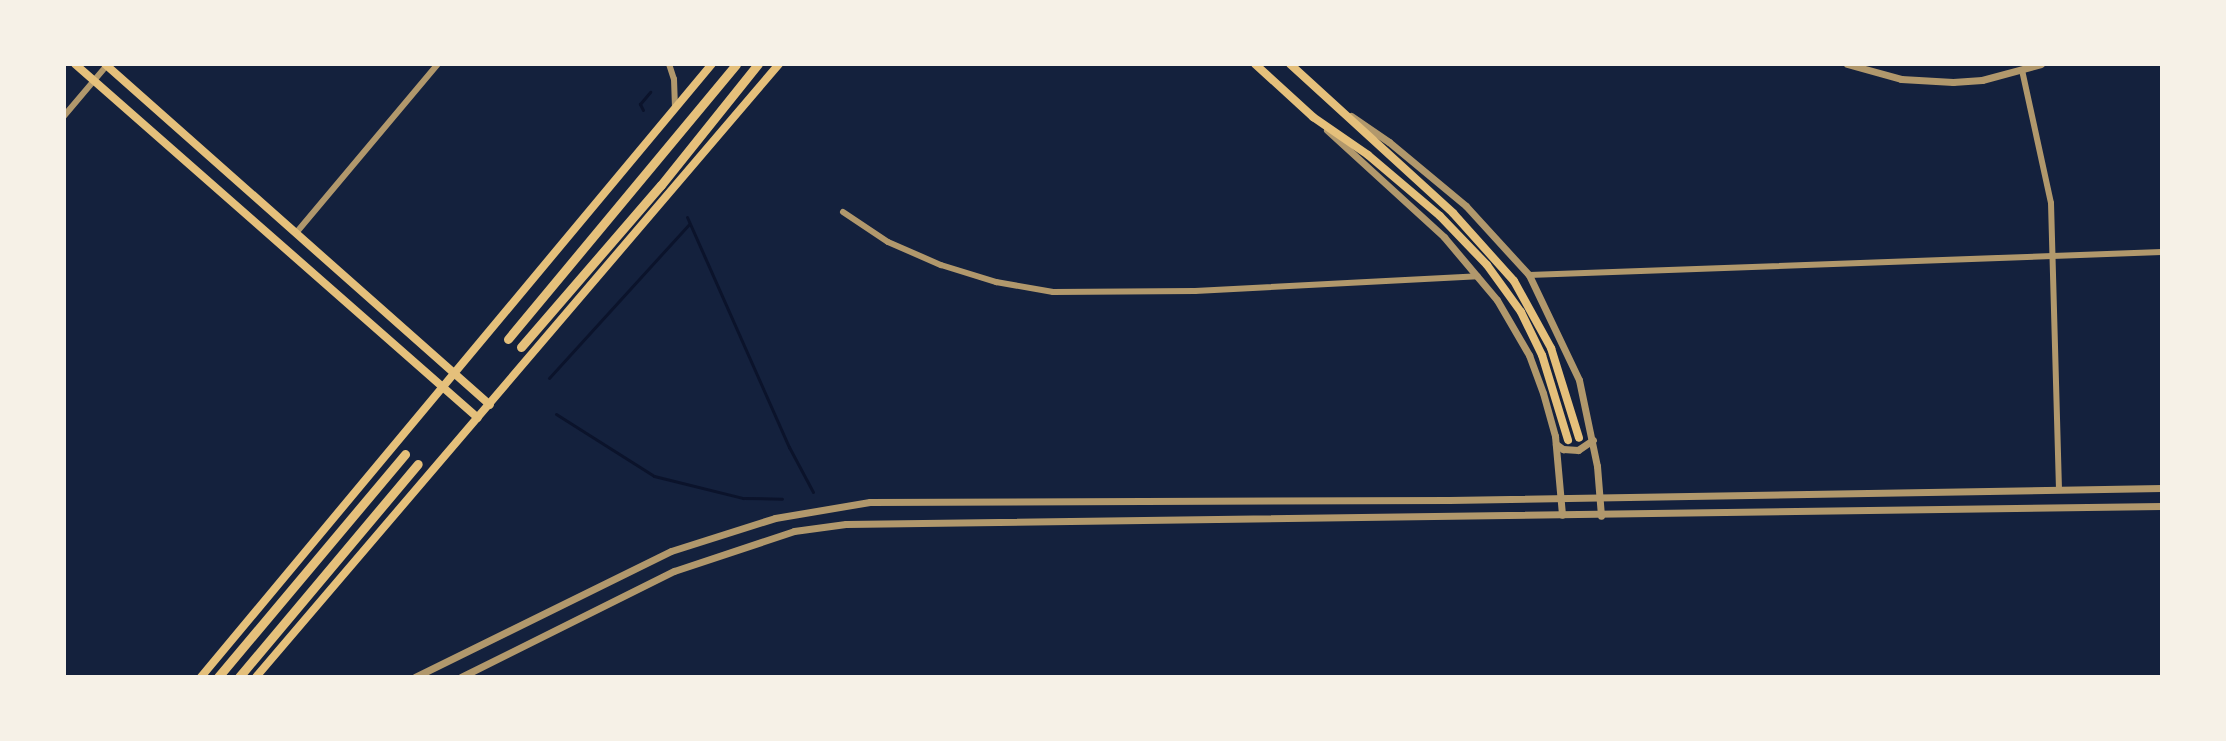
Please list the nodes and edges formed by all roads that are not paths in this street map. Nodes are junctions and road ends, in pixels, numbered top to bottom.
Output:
1 (75, 64) edge
2 (438, 64) edge
3 (669, 64) edge
4 (712, 64) edge
5 (736, 64) edge
6 (758, 64) edge
7 (779, 64) edge
8 (1255, 64) edge
9 (1290, 64) edge
10 (1847, 64) edge
11 (2041, 64) edge
12 (106, 65) edge
13 (2022, 70) junction
14 (94, 81) junction
15 (675, 109) junction
16 (1347, 114) junction
17 (64, 116) edge
18 (1313, 117) junction
19 (843, 212) dead end
20 (296, 233) junction
21 (2162, 252) edge
22 (2053, 256) junction
23 (1529, 275) junction
24 (1478, 276) junction
25 (508, 339) dead end
26 (521, 347) dead end
27 (453, 372) junction
28 (441, 387) junction
29 (490, 405) junction
30 (478, 418) junction
31 (1579, 438) dead end
32 (1568, 440) dead end
33 (1593, 440) junction
34 (1556, 444) junction
35 (405, 454) dead end
36 (418, 464) dead end
37 (2162, 488) edge
38 (2059, 490) junction
39 (1600, 497) junction
40 (1561, 498) junction
41 (2162, 506) edge
42 (2059, 508) junction
43 (1562, 515) junction
44 (1601, 516) junction
45 (201, 677) edge
46 (218, 677) edge
47 (239, 677) edge
48 (256, 677) edge
49 (415, 677) edge
50 (461, 677) edge

1 - 14 main road
2 - 20 street
3 - 15 street
4 - 15 main road
5 - 25 main road
6 - 26 main road
7 - 29 main road
8 - 18 main road
9 - 16 main road
10 - 13 street
11 - 13 street
12 - 14 street
12 - 20 main road
13 - 22 street
14 - 17 street
14 - 28 main road
15 - 27 main road
16 - 23 street
16 - 31 main road
18 - 24 street
18 - 32 main road
19 - 24 street
20 - 27 main road
21 - 22 street
22 - 23 street
22 - 38 street
23 - 33 street
24 - 34 street
27 - 28 main road
27 - 29 main road
28 - 30 main road
28 - 45 main road
29 - 30 main road
30 - 48 main road
33 - 34 street
33 - 39 street
34 - 40 street
35 - 46 main road
36 - 47 main road
37 - 38 street
38 - 39 street
38 - 42 street
39 - 40 street
39 - 44 street
40 - 43 street
40 - 49 street
41 - 42 street
42 - 44 street
43 - 44 street
43 - 50 street

